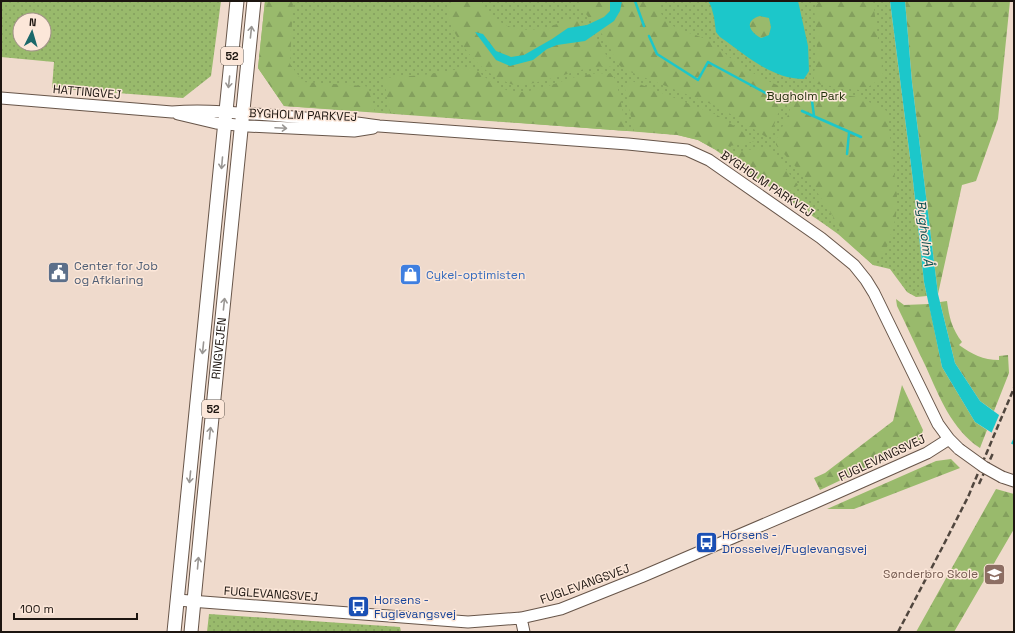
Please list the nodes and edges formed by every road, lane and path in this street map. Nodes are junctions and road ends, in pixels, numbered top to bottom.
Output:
1 (237, 1) edge
2 (254, 1) edge
3 (1, 98) edge
4 (226, 117) junction
5 (242, 119) junction
6 (949, 440) junction
7 (1014, 481) edge
8 (177, 600) junction
9 (194, 602) junction
10 (521, 618) junction
11 (174, 632) edge
12 (191, 632) edge
13 (524, 632) edge

1 -> 4 main road, 52
5 -> 2 main road, 52
3 - 4 street, HATTINGVEJ
4 - 5 street, BYGHOLM PARKVEJ
4 -> 8 main road, RINGVEJEN / 52
5 - 6 street, BYGHOLM PARKVEJ
9 -> 5 main road, RINGVEJEN / 52
6 - 7 street, BYGHOLM PARKVEJ, bridge
6 - 10 street, FUGLEVANGSVEJ
8 - 9 street, FUGLEVANGSVEJ
8 - 11 main road, RINGVEJEN / 52
9 - 10 street, FUGLEVANGSVEJ
9 - 12 main road, RINGVEJEN / 52
10 - 13 street

